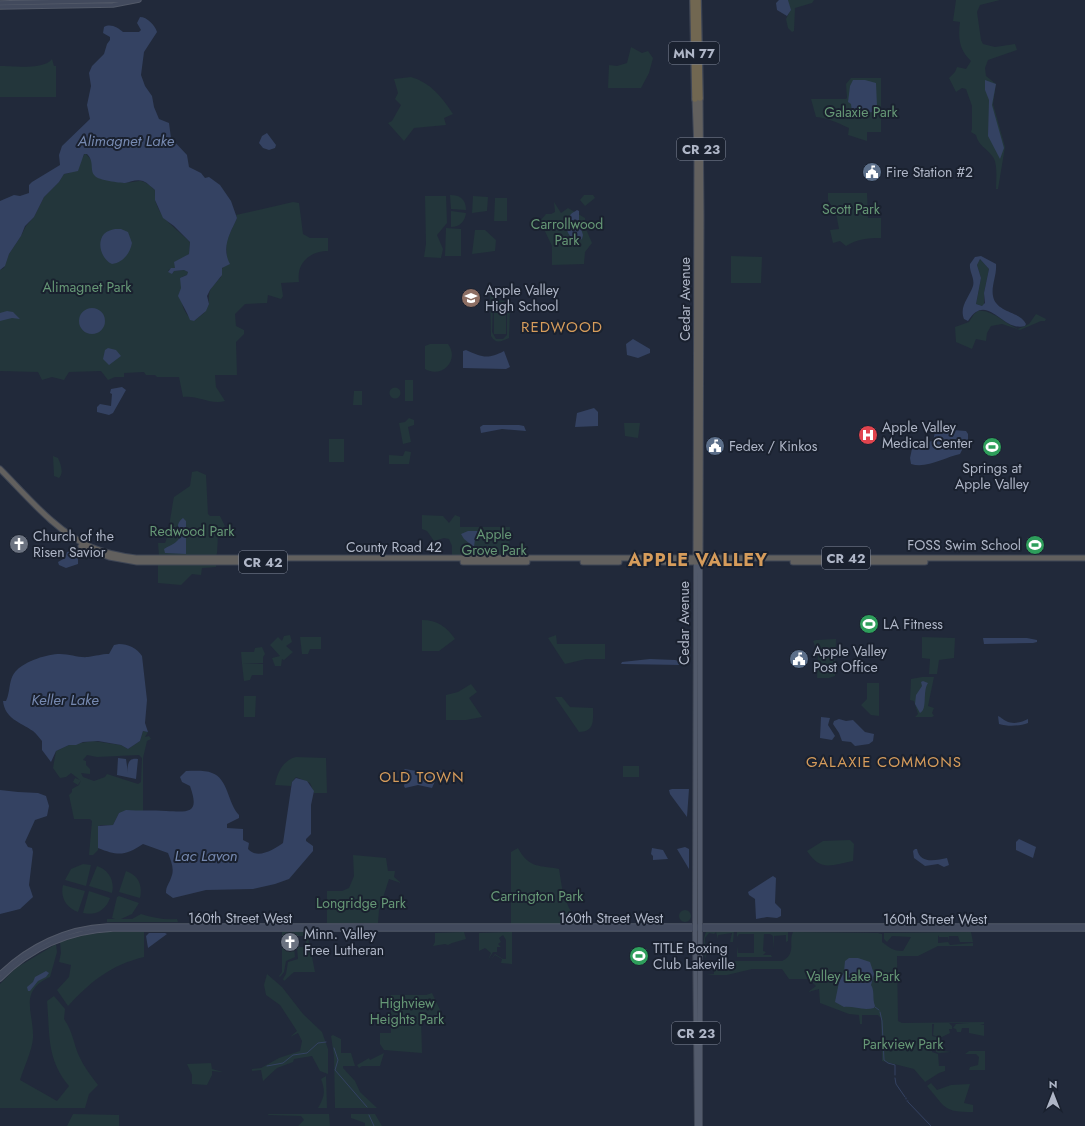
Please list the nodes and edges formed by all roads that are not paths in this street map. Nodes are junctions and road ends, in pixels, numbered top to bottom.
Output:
1 (127, 0) edge
2 (139, 0) edge
3 (693, 0) edge
4 (698, 0) edge
5 (0, 3) edge
6 (0, 7) edge
7 (698, 98) junction
8 (699, 255) junction
9 (0, 469) edge
10 (0, 474) edge
11 (1085, 558) edge
12 (136, 560) junction
13 (698, 561) junction
14 (1085, 561) edge
15 (697, 745) junction
16 (1085, 926) edge
17 (138, 927) junction
18 (698, 927) junction
19 (1085, 929) edge
20 (0, 974) edge
21 (0, 979) edge
22 (698, 988) junction
23 (697, 1126) edge
24 (700, 1126) edge

1 - 5 main road
2 - 6 main road
3 - 7 highway, Cedar Avenue / MN 77
4 - 7 highway, Cedar Avenue / MN 77
7 - 8 highway, Cedar Avenue / CR 23
7 - 8 highway, Cedar Avenue / CR 23
8 - 13 highway, Cedar Avenue / CR 23
8 - 13 highway, Cedar Avenue / CR 23
9 - 12 highway, CR 42
10 - 12 highway, CR 42
11 - 13 highway, County Road 42 / CR 42
12 - 13 highway, County Road 42 / CR 42
13 - 14 highway, County Road 42 / CR 42
13 - 15 main road, Cedar Avenue / CR 23
13 - 15 main road, Cedar Avenue / CR 23
15 - 18 main road, Cedar Avenue / CR 23
15 - 18 main road, Cedar Avenue / CR 23
16 - 18 main road, 160th Street West
17 - 18 main road, 160th Street West
17 - 20 main road
17 - 21 main road
18 - 19 main road, 160th Street West
18 - 22 main road, Cedar Avenue / CR 23
18 - 22 main road, Cedar Avenue / CR 23
22 - 23 main road, Cedar Avenue / CR 23
22 - 24 main road, CR 23

